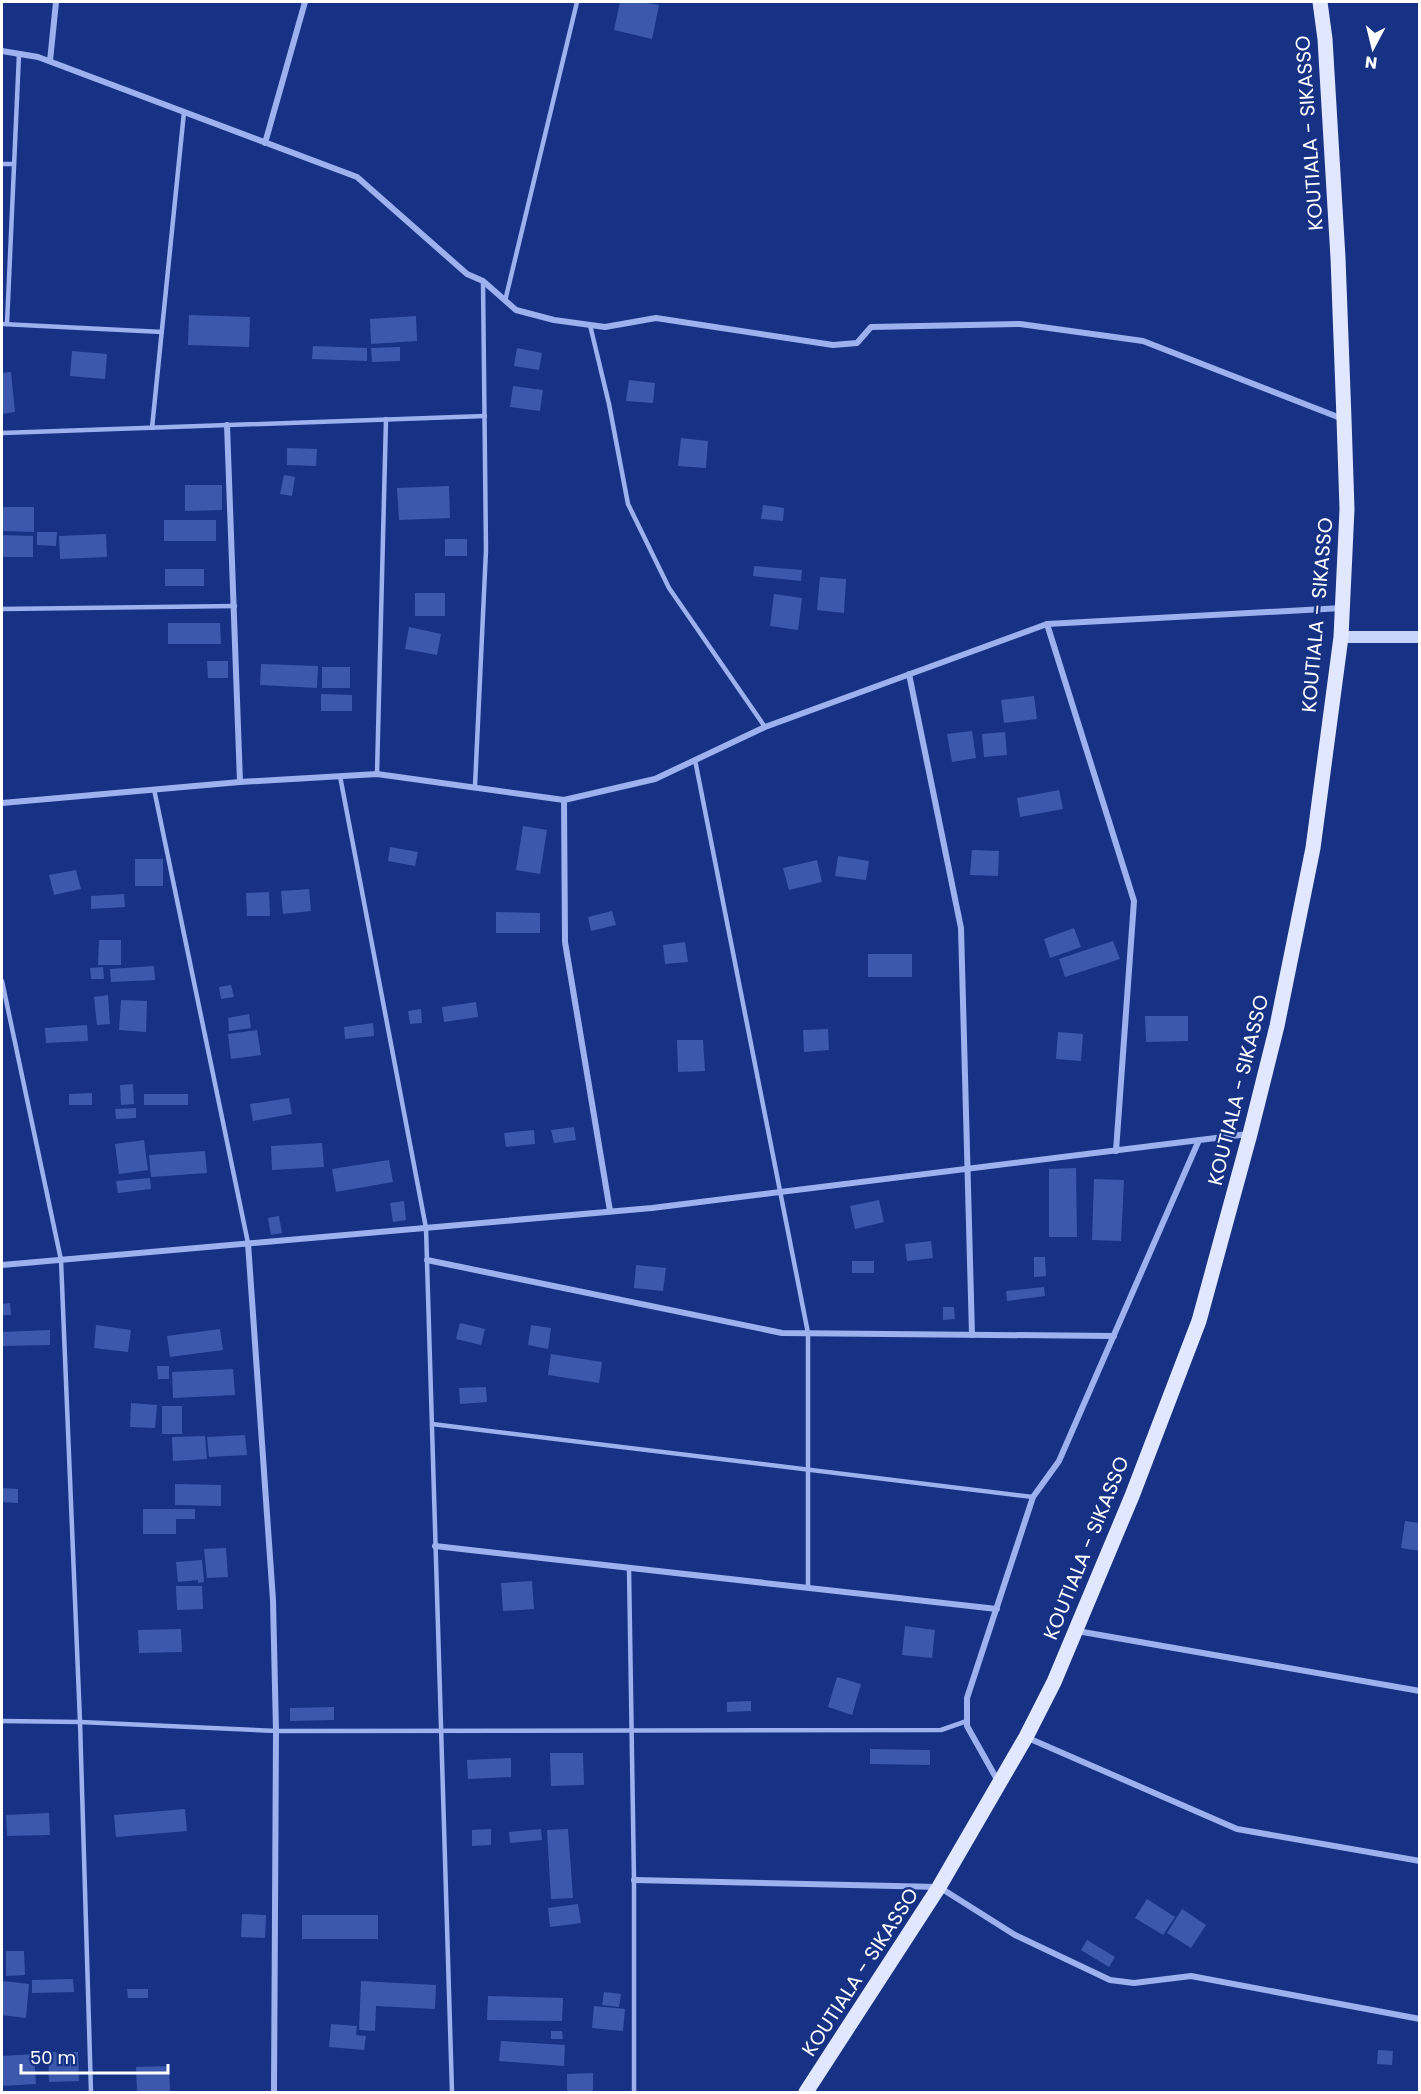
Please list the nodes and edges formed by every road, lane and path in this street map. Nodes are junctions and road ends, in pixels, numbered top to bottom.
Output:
1 (56, 2) edge
2 (305, 2) edge
3 (577, 2) edge
4 (1320, 2) edge
5 (2, 51) edge
6 (19, 54) junction
7 (50, 61) junction
8 (184, 112) junction
9 (265, 143) junction
10 (2, 164) edge
11 (14, 164) junction
12 (483, 281) junction
13 (505, 301) junction
14 (4, 324) edge
15 (590, 325) junction
16 (162, 332) junction
17 (485, 416) junction
18 (386, 419) junction
19 (1344, 419) junction
20 (227, 425) junction
21 (152, 428) junction
22 (2, 433) edge
23 (235, 606) junction
24 (1342, 608) junction
25 (2, 609) edge
26 (1047, 624) junction
27 (1341, 637) junction
28 (1419, 637) edge
29 (909, 674) junction
30 (765, 727) junction
31 (695, 760) junction
32 (377, 774) junction
33 (340, 776) junction
34 (240, 782) junction
35 (475, 786) junction
36 (154, 789) junction
37 (564, 800) junction
38 (2, 802) edge
39 (2, 981) edge
40 (1250, 1134) junction
41 (1199, 1140) junction
42 (1116, 1151) junction
43 (967, 1169) junction
44 (779, 1192) junction
45 (610, 1211) junction
46 (426, 1228) junction
47 (249, 1243) junction
48 (61, 1260) junction
49 (427, 1260) junction
50 (2, 1265) edge
51 (808, 1333) junction
52 (972, 1335) junction
53 (1114, 1336) junction
54 (432, 1424) junction
55 (808, 1470) junction
56 (1033, 1497) junction
57 (435, 1546) junction
58 (629, 1568) junction
59 (808, 1588) junction
60 (997, 1609) junction
61 (1075, 1630) junction
62 (1419, 1691) edge
63 (2, 1721) edge
64 (967, 1721) junction
65 (80, 1722) junction
66 (631, 1730) junction
67 (276, 1731) junction
68 (441, 1731) junction
69 (1026, 1737) junction
70 (999, 1784) junction
71 (1419, 1861) edge
72 (633, 1880) junction
73 (939, 1887) junction
74 (1419, 2019) edge
75 (91, 2092) edge
76 (274, 2092) edge
77 (452, 2092) edge
78 (633, 2092) edge
79 (806, 2092) edge

1 - 7 street
2 - 9 street
3 - 13 lane
4 - 19 main road, KOUTIALA - SIKASSO
5 - 6 street
6 - 7 street
6 - 11 lane
7 - 8 street
8 - 9 street
8 - 16 lane
9 - 12 street
10 - 11 lane
11 - 14 lane
12 - 13 street
12 - 17 lane
13 - 15 street
14 - 16 lane
15 - 19 street
15 - 30 lane
16 - 21 lane
17 - 18 lane
17 - 35 lane
18 - 20 lane
18 - 32 lane
19 - 24 main road, KOUTIALA - SIKASSO
20 - 21 lane
20 - 23 street
21 - 22 lane
23 - 25 lane
23 - 34 street
24 - 26 street
24 - 27 main road, KOUTIALA - SIKASSO
26 - 29 street
26 - 42 street
27 - 28 street
27 - 40 main road, KOUTIALA - SIKASSO
29 - 30 street
29 - 43 street
30 - 31 street
31 - 37 street
31 - 44 lane
32 - 33 street
32 - 35 street
33 - 34 street
33 - 46 lane
34 - 36 street
35 - 37 street
36 - 38 street
36 - 47 lane
37 - 45 street
39 - 48 lane
40 - 41 street
40 - 61 main road, KOUTIALA - SIKASSO
41 - 42 street
41 - 53 street
42 - 43 street
43 - 44 street
43 - 52 street
44 - 45 street
44 - 51 lane
45 - 46 street
46 - 47 street
46 - 49 lane
47 - 48 street
47 - 67 street
48 - 50 street
48 - 65 lane
49 - 51 street
49 - 54 lane
51 - 52 street
51 - 55 lane
52 - 53 street
53 - 56 street
54 - 55 lane
54 - 57 lane
55 - 56 lane
55 - 59 lane
56 - 60 street
57 - 58 street
57 - 68 lane
58 - 59 street
58 - 66 lane
59 - 60 street
60 - 64 street
61 - 62 street
61 - 69 main road, KOUTIALA - SIKASSO
63 - 65 lane
64 - 66 lane
64 - 70 street
65 - 67 lane
65 - 75 lane
66 - 68 lane
66 - 72 lane
67 - 68 lane
67 - 76 street
68 - 77 lane
69 - 70 main road, KOUTIALA - SIKASSO
69 - 71 street
70 - 73 main road, KOUTIALA - SIKASSO
72 - 73 street
72 - 78 lane
73 - 74 street
73 - 79 main road, KOUTIALA - SIKASSO

